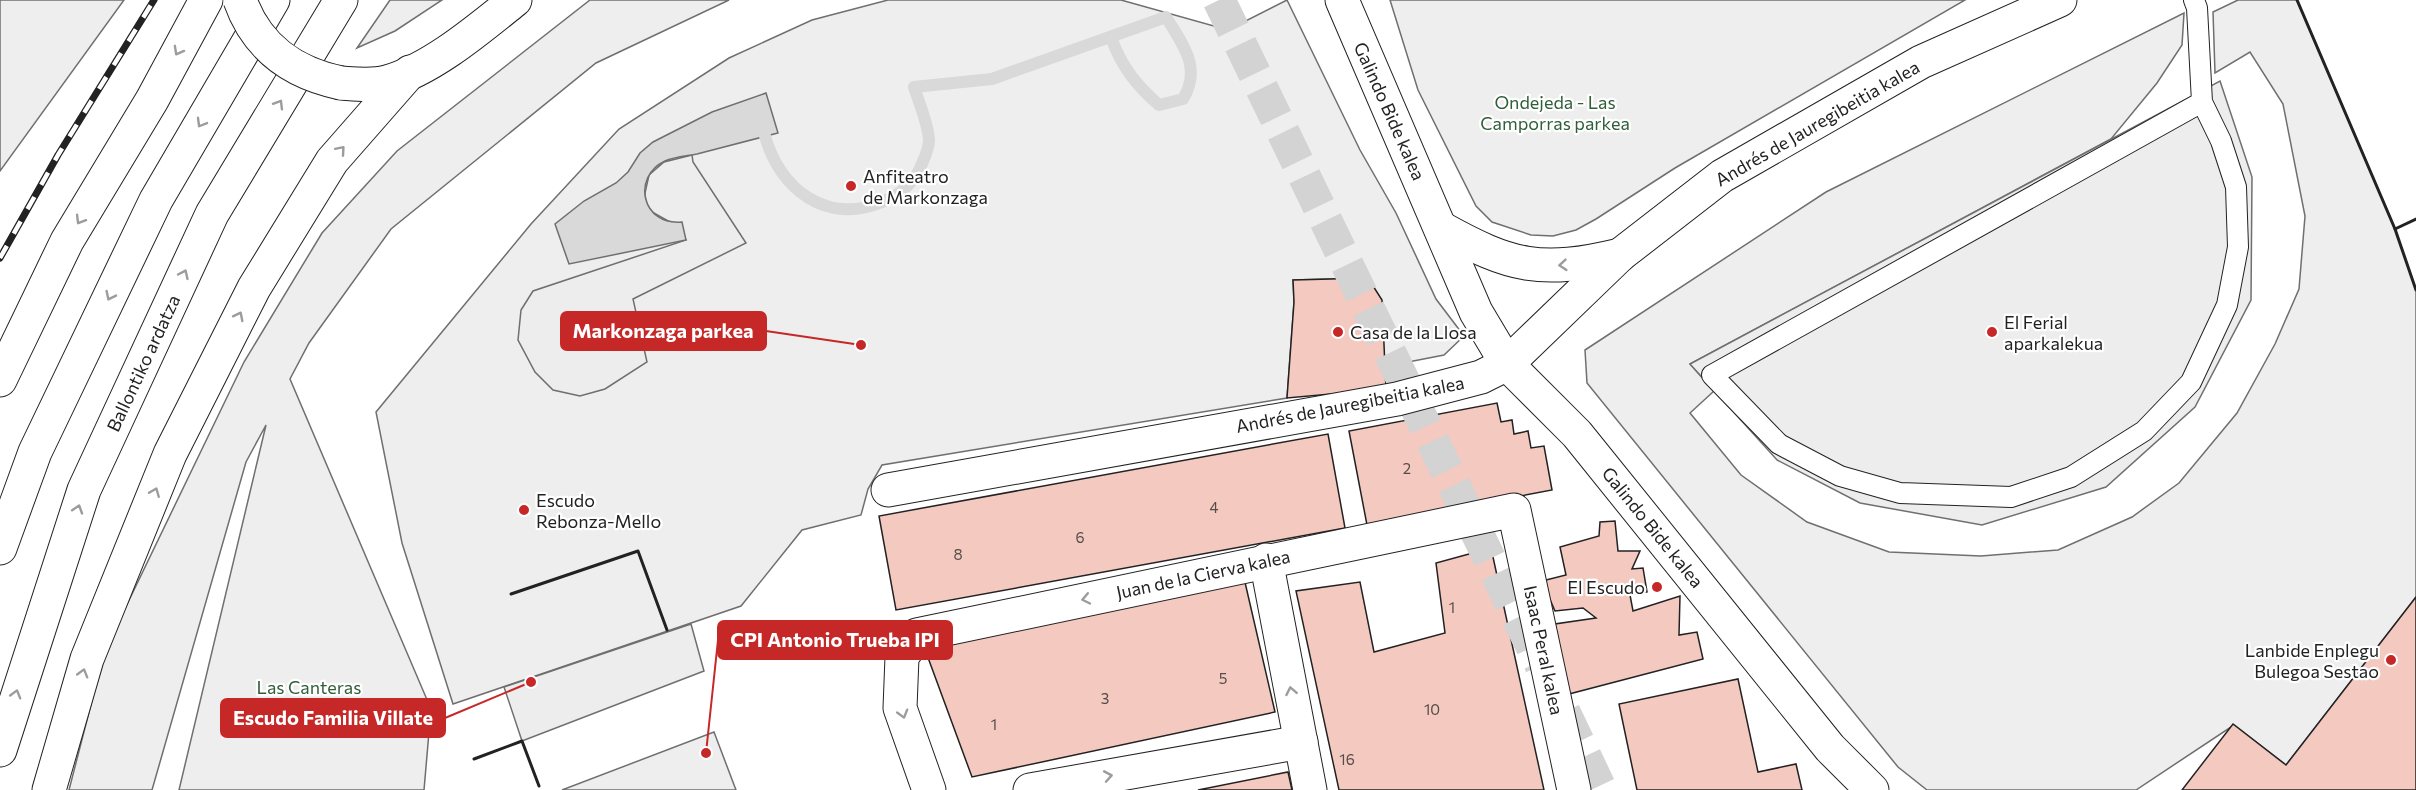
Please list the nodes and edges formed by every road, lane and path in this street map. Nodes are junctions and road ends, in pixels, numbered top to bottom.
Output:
1 (206, 0) edge
2 (240, 0) edge
3 (273, 0) edge
4 (341, 0) edge
5 (515, 0) edge
6 (1342, 0) edge
7 (2060, 0) edge
8 (2194, 0) edge
9 (410, 72) junction
10 (2202, 102) junction
11 (1446, 242) junction
12 (1620, 255) junction
13 (1550, 325) junction
14 (1507, 364) junction
15 (0, 380) edge
16 (888, 490) dead end
17 (1514, 510) joint
18 (0, 548) edge
19 (1266, 560) junction
20 (1301, 742) junction
21 (0, 750) edge
22 (50, 790) edge
23 (929, 790) edge
24 (1030, 790) edge
25 (1310, 790) edge
26 (1574, 790) edge
27 (1872, 790) edge

1 -> 15 street
2 - 9 street, bridge
3 -> 18 street
21 -> 4 street, Ballontiko ardatza
5 - 9 street
6 - 11 street, Galindo Bide kalea
7 - 12 street, Andrés de Jauregibeitia kalea
8 - 10 lane
22 -> 9 street
10 - 10 lane
12 -> 11 street
11 - 13 street, Galindo Bide kalea
11 - 14 street, Galindo Bide kalea
12 - 13 street, Andrés de Jauregibeitia kalea
13 - 14 street, Andrés de Jauregibeitia kalea
14 - 16 street, Andrés de Jauregibeitia kalea
14 - 27 street, Galindo Bide kalea
17 - 19 street, Juan de la Cierva kalea
17 - 26 street, Isaac Peral kalea
20 -> 19 street
19 -> 23 street, Juan de la Cierva kalea
24 -> 20 street
20 - 25 street

